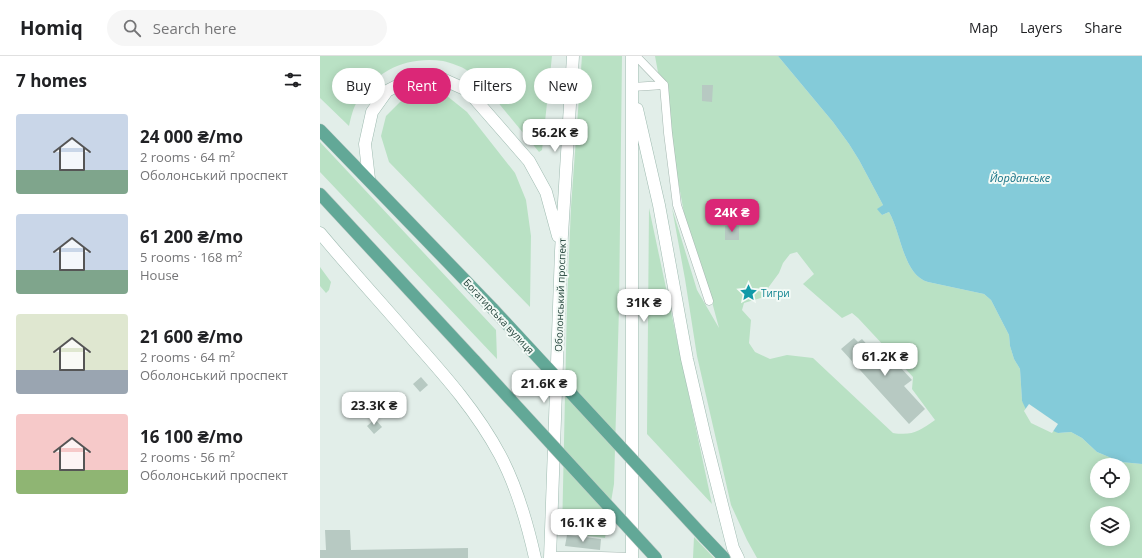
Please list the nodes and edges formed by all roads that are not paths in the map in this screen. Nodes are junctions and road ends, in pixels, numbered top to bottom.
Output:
1 (573, 56) edge
2 (632, 56) edge
3 (636, 56) edge
4 (664, 85) junction
5 (632, 87) junction
6 (320, 130) edge
7 (369, 179) junction
8 (320, 194) edge
9 (320, 233) edge
10 (561, 250) junction
11 (708, 302) dead end
12 (550, 557) edge
13 (572, 557) edge
14 (601, 557) edge
15 (535, 558) edge
16 (632, 558) edge
17 (656, 558) edge
18 (724, 558) edge
19 (738, 558) edge

1 - 10 main road, Оболонський проспект
2 - 5 main road
3 - 4 lane
4 - 5 lane
4 - 11 lane
5 - 16 main road
5 - 19 main road
6 - 7 main road, Богатирська вулиця
7 - 10 main road
7 - 18 main road, Богатирська вулиця, bridge
8 - 17 main road, bridge
9 - 15 main road
10 - 12 main road, Оболонський проспект
12 - 13 lane
13 - 14 lane
14 - 16 lane

